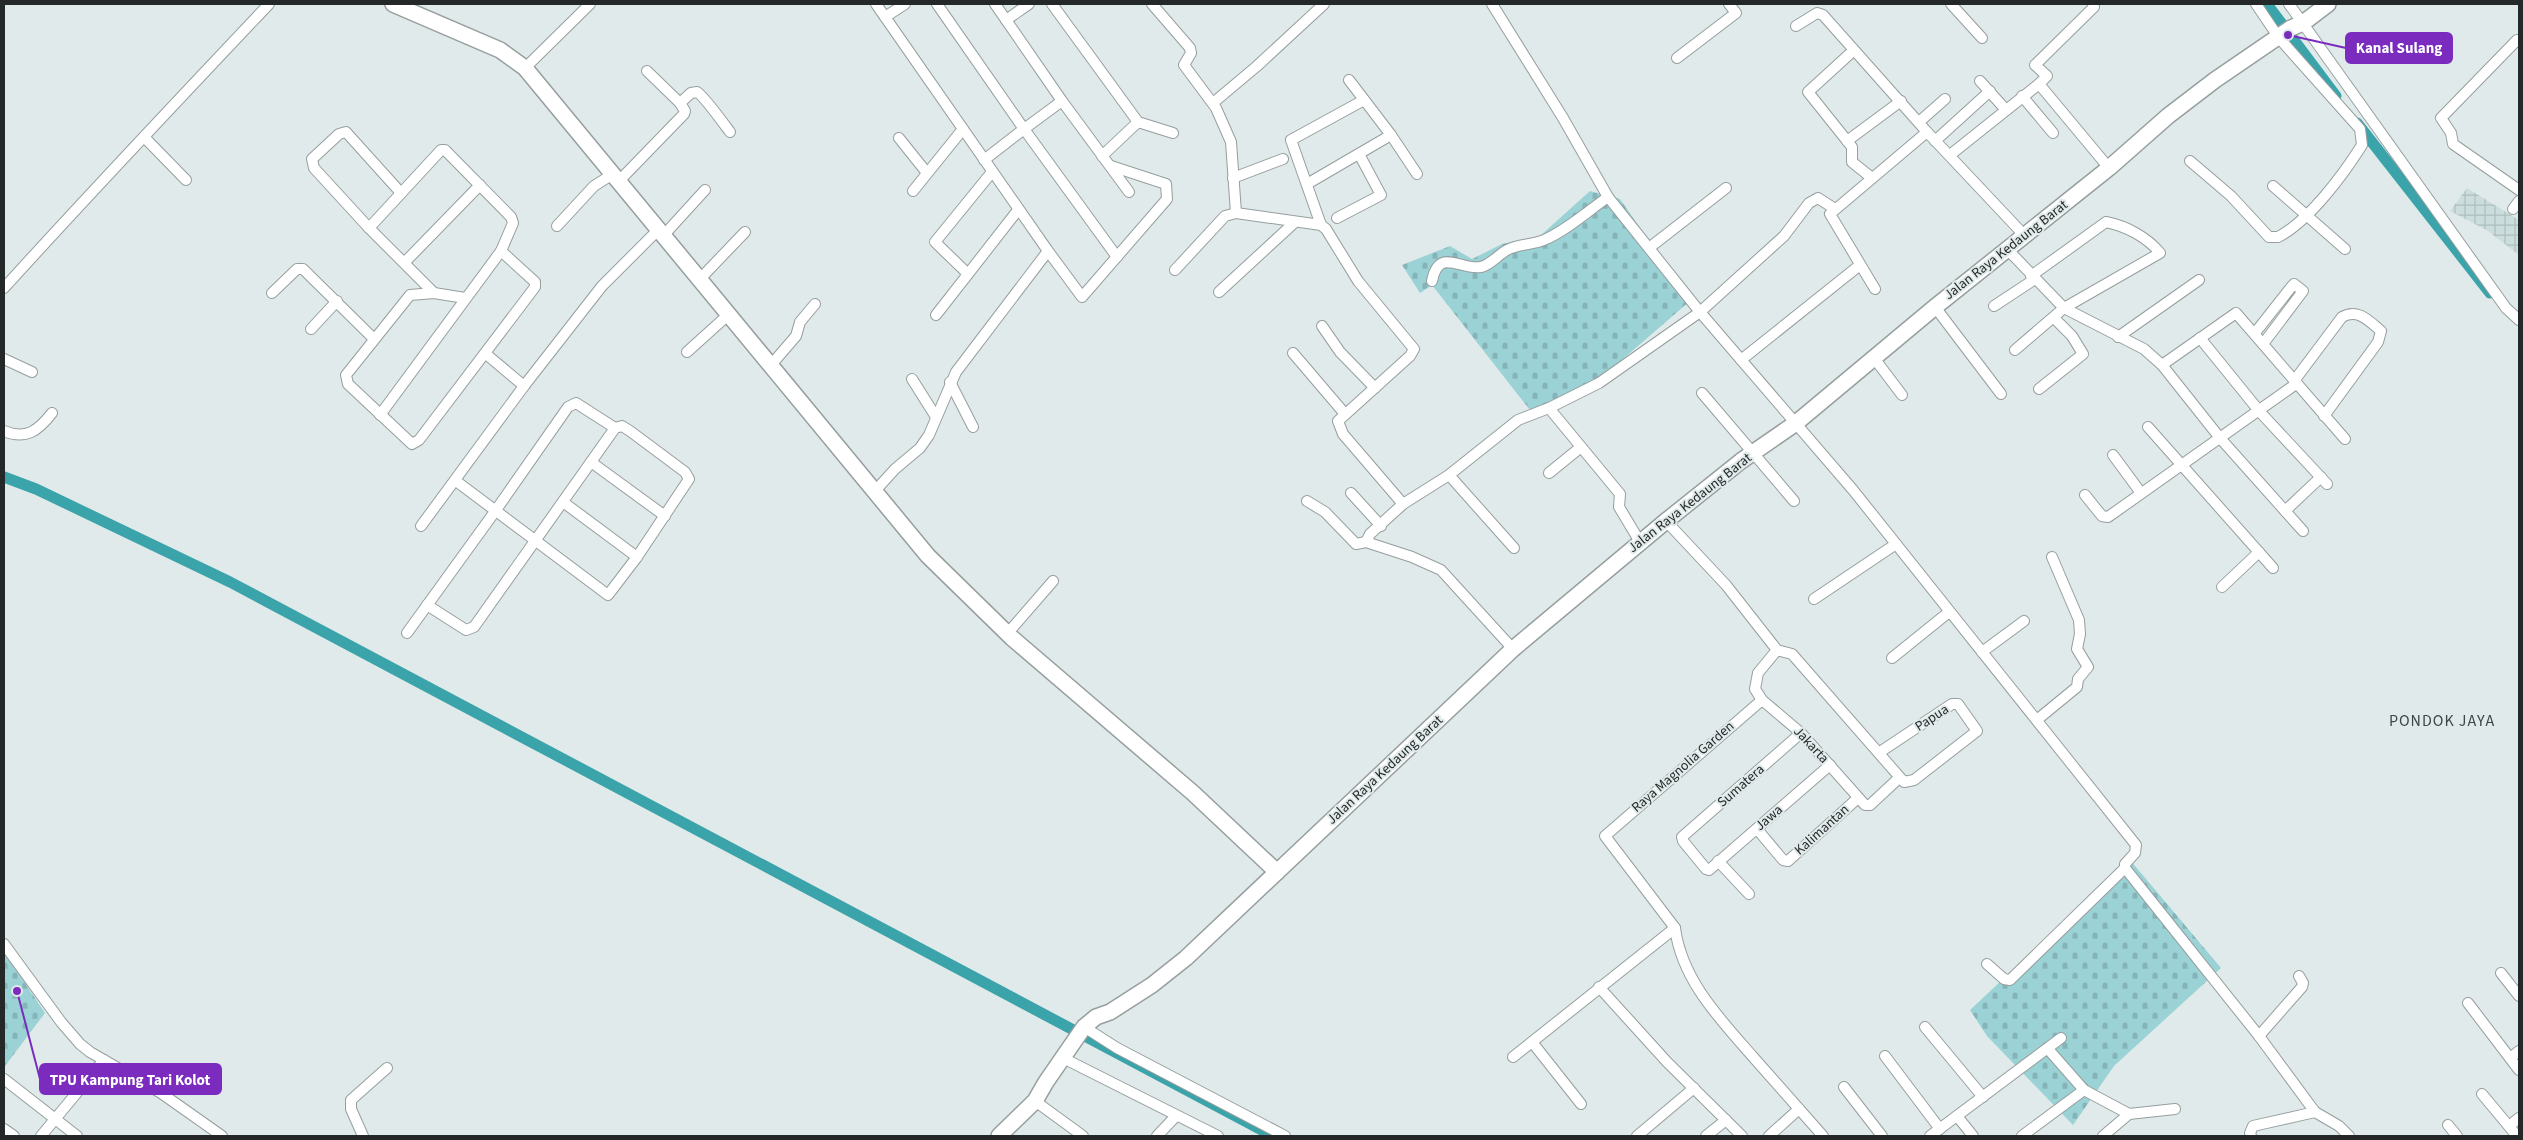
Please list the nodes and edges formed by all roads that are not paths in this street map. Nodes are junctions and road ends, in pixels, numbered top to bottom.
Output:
1 (269, 4) edge
2 (393, 4) edge
3 (590, 4) edge
4 (876, 4) edge
5 (905, 4) edge
6 (937, 4) edge
7 (995, 4) edge
8 (1029, 4) edge
9 (1052, 4) edge
10 (1152, 4) edge
11 (1324, 4) edge
12 (1492, 4) edge
13 (1728, 4) edge
14 (1951, 4) edge
15 (2093, 4) edge
16 (2256, 4) edge
17 (2288, 4) edge
18 (2328, 4) edge
19 (885, 17) junction
20 (1006, 20) junction
21 (2303, 22) junction
22 (1796, 26) dead end
23 (2284, 34) junction
24 (1982, 38) dead end
25 (2519, 42) edge
26 (1854, 50) junction
27 (1676, 58) dead end
28 (526, 68) junction
29 (647, 71) dead end
30 (1348, 80) dead end
31 (1980, 81) dead end
32 (2039, 84) junction
33 (1990, 91) junction
34 (2022, 96) junction
35 (1945, 99) dead end
36 (1364, 100) junction
37 (1901, 100) junction
38 (1062, 101) junction
39 (680, 103) junction
40 (1213, 103) junction
41 (2006, 110) junction
42 (1138, 122) junction
43 (1919, 122) junction
44 (963, 129) junction
45 (1024, 129) junction
46 (730, 132) dead end
47 (1927, 132) junction
48 (1173, 133) dead end
49 (2053, 133) dead end
50 (1391, 135) junction
51 (145, 138) junction
52 (899, 138) dead end
53 (1935, 140) junction
54 (1848, 141) junction
55 (1359, 154) junction
56 (1950, 155) junction
57 (1102, 156) junction
58 (1283, 159) dead end
59 (984, 160) junction
60 (2190, 161) dead end
61 (1111, 166) junction
62 (2109, 168) junction
63 (992, 172) junction
64 (927, 173) junction
65 (1418, 174) dead end
66 (616, 178) junction
67 (1233, 178) junction
68 (1872, 178) junction
69 (186, 180) dead end
70 (1307, 184) junction
71 (480, 185) junction
72 (2272, 186) dead end
73 (1726, 188) dead end
74 (705, 190) dead end
75 (2519, 190) edge
76 (913, 191) dead end
77 (401, 192) junction
78 (1129, 192) dead end
79 (1608, 197) junction
80 (1835, 209) junction
81 (1018, 210) junction
82 (1236, 213) junction
83 (2305, 215) junction
84 (1337, 218) dead end
85 (1295, 222) junction
86 (1321, 225) junction
87 (557, 226) dead end
88 (369, 228) junction
89 (745, 232) dead end
90 (660, 233) junction
91 (2025, 236) junction
92 (1649, 248) junction
93 (2345, 249) dead end
94 (2008, 250) junction
95 (501, 251) junction
96 (1048, 251) junction
97 (1117, 257) junction
98 (405, 262) junction
99 (1860, 265) junction
100 (1175, 270) dead end
101 (968, 274) junction
102 (2033, 278) junction
103 (699, 280) junction
104 (2199, 280) dead end
105 (1432, 281) dead end
106 (4, 288) edge
107 (1875, 289) dead end
108 (434, 292) junction
109 (1219, 292) dead end
110 (272, 293) dead end
111 (465, 298) junction
112 (337, 301) junction
113 (815, 304) dead end
114 (1994, 306) dead end
115 (1935, 307) junction
116 (2064, 308) junction
117 (1700, 312) junction
118 (728, 315) junction
119 (936, 315) dead end
120 (2054, 318) junction
121 (2519, 320) edge
122 (1322, 326) dead end
123 (311, 329) dead end
124 (2255, 333) junction
125 (2118, 337) junction
126 (2200, 338) junction
127 (374, 339) junction
128 (2263, 344) junction
129 (2015, 350) dead end
130 (687, 352) dead end
131 (1293, 353) dead end
132 (486, 354) junction
133 (1874, 358) junction
134 (4, 359) edge
135 (1741, 360) junction
136 (771, 365) junction
137 (2162, 365) junction
138 (32, 372) dead end
139 (912, 379) dead end
140 (950, 382) junction
141 (2295, 383) junction
142 (524, 386) junction
143 (1375, 388) junction
144 (2039, 389) dead end
145 (1702, 393) dead end
146 (2001, 394) dead end
147 (1902, 395) dead end
148 (1549, 408) junction
149 (2260, 412) junction
150 (52, 413) dead end
151 (1346, 414) junction
152 (380, 415) junction
153 (2324, 416) junction
154 (936, 417) junction
155 (1796, 423) junction
156 (973, 427) dead end
157 (2148, 427) dead end
158 (614, 428) junction
159 (4, 431) edge
160 (2220, 438) junction
161 (2345, 440) dead end
162 (1581, 447) junction
163 (1752, 453) junction
164 (2113, 455) dead end
165 (591, 462) junction
166 (2180, 464) junction
167 (1549, 473) dead end
168 (1449, 475) junction
169 (456, 481) junction
170 (874, 491) junction
171 (1351, 493) dead end
172 (2141, 493) junction
173 (2086, 496) dead end
174 (1307, 501) dead end
175 (1794, 501) dead end
176 (563, 502) junction
177 (1403, 504) junction
178 (496, 510) junction
179 (2285, 511) junction
180 (665, 516) junction
181 (1666, 521) junction
182 (421, 526) dead end
183 (1381, 526) junction
184 (2303, 531) dead end
185 (534, 542) junction
186 (1366, 542) junction
187 (1640, 542) junction
188 (1896, 544) junction
189 (1514, 548) dead end
190 (2259, 552) junction
191 (637, 557) junction
192 (2052, 557) dead end
193 (2273, 568) dead end
194 (1053, 582) dead end
195 (2222, 587) dead end
196 (1814, 599) dead end
197 (427, 605) junction
198 (1949, 612) junction
199 (2024, 621) dead end
200 (407, 633) dead end
201 (1007, 634) junction
202 (1513, 649) junction
203 (1777, 650) junction
204 (1982, 652) junction
205 (1892, 658) dead end
206 (1762, 700) junction
207 (2038, 719) junction
208 (1801, 733) junction
209 (1880, 752) junction
210 (1830, 765) junction
211 (1899, 778) junction
212 (1858, 798) junction
213 (1757, 829) junction
214 (1718, 861) junction
215 (2125, 868) junction
216 (1708, 870) joint
217 (1277, 872) junction
218 (1749, 894) dead end
219 (1675, 928) junction
220 (4, 944) edge
221 (1987, 964) dead end
222 (2501, 973) dead end
223 (2299, 976) dead end
224 (1599, 987) junction
225 (2519, 996) edge
226 (2468, 1003) dead end
227 (1925, 1027) dead end
228 (1082, 1030) junction
229 (2259, 1036) junction
230 (2061, 1038) dead end
231 (1532, 1042) junction
232 (2048, 1048) junction
233 (2519, 1051) edge
234 (1066, 1054) junction
235 (1885, 1056) dead end
236 (1513, 1057) dead end
237 (2510, 1058) junction
238 (104, 1060) junction
239 (387, 1068) dead end
240 (2519, 1070) edge
241 (4, 1079) edge
242 (1844, 1087) dead end
243 (1694, 1088) junction
244 (2084, 1090) junction
245 (2482, 1094) dead end
246 (1983, 1097) junction
247 (1035, 1101) junction
248 (1581, 1104) dead end
249 (1799, 1109) junction
250 (2175, 1109) dead end
251 (2315, 1112) junction
252 (2129, 1114) junction
253 (1176, 1116) junction
254 (1957, 1116) junction
255 (2519, 1118) edge
256 (55, 1119) junction
257 (1726, 1120) junction
258 (2448, 1125) dead end
259 (4, 1128) edge
260 (1940, 1129) junction
261 (2513, 1133) edge
262 (216, 1135) edge
263 (14, 1136) edge
264 (41, 1136) edge
265 (77, 1136) edge
266 (364, 1136) edge
267 (999, 1136) edge
268 (1084, 1136) edge
269 (1157, 1136) edge
270 (1218, 1136) edge
271 (1286, 1136) edge
272 (1637, 1136) edge
273 (1706, 1136) edge
274 (1742, 1136) edge
275 (1769, 1136) edge
276 (1823, 1136) edge
277 (1882, 1136) edge
278 (1930, 1136) edge
279 (1973, 1136) edge
280 (2022, 1136) edge
281 (2103, 1136) edge
282 (2251, 1136) edge
283 (2349, 1136) edge
284 (2457, 1136) edge

1 - 51 street
2 - 28 street
3 - 28 street
4 - 19 street
5 - 19 street
6 - 45 street
7 - 20 street
8 - 20 street
9 - 42 street
10 - 40 street
11 - 40 street
12 - 79 street
13 - 27 street
14 - 24 street
15 - 32 street
16 - 23 street
17 - 21 street
18 - 21 street, Jalan Raya Kedaung Barat
19 - 44 street
20 - 38 street
21 - 23 street, Jalan Raya Kedaung Barat
21 - 121 street
22 - 26 street
23 - 62 street, Jalan Raya Kedaung Barat
23 - 83 street
25 - 75 street
26 - 37 street
26 - 54 street
28 - 66 street
29 - 39 street
30 - 36 street
31 - 33 street
32 - 34 street
32 - 62 street
33 - 41 street
33 - 53 street
34 - 41 street
34 - 49 street
35 - 43 street
36 - 50 street
36 - 70 street
37 - 43 street
37 - 54 street
38 - 45 street
38 - 57 street
39 - 46 street
39 - 66 street
40 - 67 street
41 - 56 street
42 - 48 street
42 - 57 street
43 - 47 street
44 - 59 street
44 - 64 street
45 - 59 street
45 - 97 street
47 - 53 street
47 - 68 street
50 - 55 street
50 - 65 street
51 - 69 street
51 - 106 street
52 - 64 street
53 - 56 street
54 - 68 street
55 - 70 street
55 - 84 street
56 - 91 street
57 - 61 street
58 - 67 street
59 - 63 street
60 - 83 street
61 - 78 street
61 - 97 street
62 - 91 street, Jalan Raya Kedaung Barat
63 - 81 street
63 - 101 street
64 - 76 street
66 - 87 street
66 - 90 street
67 - 82 street
68 - 80 street
70 - 86 street
71 - 77 street
71 - 95 street
71 - 98 street
72 - 83 street
73 - 92 street
74 - 90 street
77 - 88 street
77 - 88 street
79 - 92 street
79 - 105 street
80 - 99 street
80 - 117 street
81 - 96 street
81 - 101 street
82 - 85 street
82 - 100 street
83 - 93 street
85 - 86 street
85 - 109 street
86 - 143 street
88 - 98 street
89 - 103 street
90 - 103 street
90 - 142 street
91 - 94 street, Jalan Raya Kedaung Barat
92 - 117 street
94 - 102 street
94 - 115 street, Jalan Raya Kedaung Barat
95 - 111 street
95 - 132 street
96 - 97 street
96 - 140 street
98 - 108 street
99 - 107 street
99 - 135 street
101 - 119 street
102 - 114 street
102 - 116 street
102 - 116 street
103 - 118 street
104 - 125 street
108 - 111 street
108 - 127 street
110 - 112 street
111 - 152 street
112 - 123 street
112 - 127 street
113 - 136 street
115 - 133 street, Jalan Raya Kedaung Barat
115 - 146 street
116 - 120 street
116 - 125 street
117 - 135 street
117 - 148 street
118 - 130 street
118 - 136 street
120 - 129 street
120 - 144 street
122 - 143 street
124 - 126 street
124 - 128 street
124 - 128 street
125 - 137 street
126 - 137 street
126 - 149 street
127 - 152 street
128 - 141 street
131 - 151 street
132 - 142 street
132 - 152 street
133 - 147 street
133 - 155 street, Jalan Raya Kedaung Barat
134 - 138 street
135 - 155 street
136 - 170 street
137 - 160 street
139 - 154 street
140 - 154 street
140 - 156 street
141 - 149 street
141 - 153 street
141 - 153 street
142 - 169 street
143 - 151 street
145 - 163 street
148 - 162 street
148 - 168 street
149 - 160 street
149 - 179 street
150 - 159 street
151 - 177 street
153 - 161 street
154 - 170 street
155 - 163 street, Jalan Raya Kedaung Barat
155 - 188 street
157 - 166 street
158 - 165 street
158 - 178 street
158 - 180 street
160 - 166 street
160 - 179 street
162 - 167 street
162 - 187 street
163 - 175 street
163 - 181 street, Jalan Raya Kedaung Barat
164 - 172 street
165 - 176 street
165 - 180 street
166 - 172 street
166 - 190 street
168 - 177 street
168 - 189 street
169 - 178 street
169 - 182 street
170 - 201 street
171 - 183 street
172 - 173 street
174 - 186 street
176 - 185 street
176 - 191 street
177 - 183 street
178 - 185 street
178 - 197 street
179 - 184 street
180 - 191 street
181 - 187 street, Jalan Raya Kedaung Barat
181 - 203 street
183 - 186 street
185 - 191 street
185 - 197 street
186 - 202 street
187 - 202 street, Jalan Raya Kedaung Barat
188 - 196 street
188 - 198 street
190 - 193 street
190 - 195 street
192 - 207 street
194 - 201 street
197 - 200 street
198 - 204 street
198 - 205 street
199 - 204 street
201 - 217 street
202 - 217 street, Jalan Raya Kedaung Barat
203 - 206 street
203 - 209 street
204 - 207 street
206 - 208 street, Jakarta
206 - 219 street, Raya Magnolia Garden
207 - 215 street
208 - 210 street, Jakarta
208 - 216 street, Sumatera
209 - 211 street
209 - 211 street, Papua
210 - 212 street, Jakarta
210 - 213 street, Jawa
211 - 212 street
212 - 213 street, Kalimantan
213 - 214 street, Jawa
214 - 216 street, Jawa
214 - 218 street
215 - 221 street
215 - 229 street
217 - 228 street, Jalan Raya Kedaung Barat
219 - 224 street
219 - 249 street
220 - 238 street
222 - 225 street
223 - 229 street
224 - 231 street
224 - 243 street
226 - 237 street
227 - 246 street
228 - 234 street
228 - 271 street
229 - 251 street
230 - 232 street
231 - 236 street
231 - 248 street
232 - 244 street
232 - 246 street
233 - 237 street
234 - 247 street
234 - 253 street
235 - 260 street
237 - 240 street
238 - 256 street
238 - 262 street
239 - 266 street
241 - 256 street
242 - 277 street
243 - 257 street
243 - 272 street
244 - 252 street
244 - 280 street
245 - 261 street
246 - 254 street
247 - 267 street
247 - 268 street
249 - 275 street
249 - 276 street
250 - 252 street
251 - 282 street
251 - 283 street
252 - 281 street
253 - 269 street
253 - 270 street
254 - 260 street
254 - 279 street
255 - 261 street
256 - 264 street
256 - 265 street
257 - 273 street
257 - 274 street
258 - 284 street
259 - 263 street
260 - 278 street

